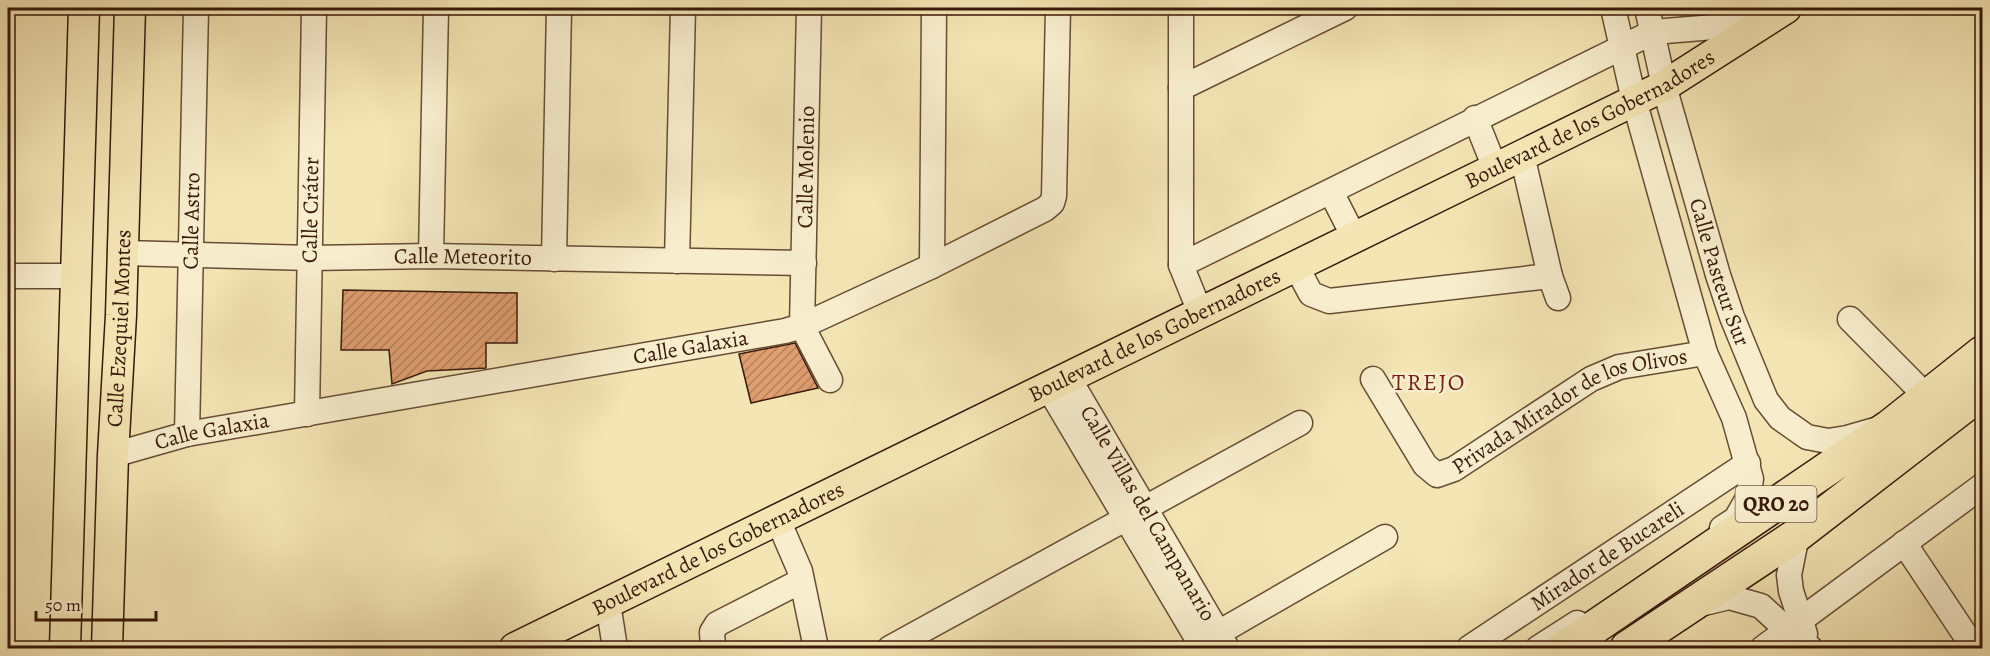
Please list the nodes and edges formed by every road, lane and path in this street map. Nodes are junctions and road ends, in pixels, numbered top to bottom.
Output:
1 (84, 8) edge
2 (130, 8) edge
3 (196, 8) edge
4 (314, 8) edge
5 (436, 8) edge
6 (559, 8) edge
7 (682, 8) edge
8 (808, 8) edge
9 (934, 8) edge
10 (1058, 8) edge
11 (1181, 8) edge
12 (1345, 8) edge
13 (1613, 8) edge
14 (1647, 8) edge
15 (1775, 15) edge
16 (1653, 32) junction
17 (1622, 46) junction
18 (1664, 86) junction
19 (1181, 88) junction
20 (1634, 100) junction
21 (1475, 118) junction
22 (1522, 155) junction
23 (1495, 168) junction
24 (1331, 192) junction
25 (1354, 237) junction
26 (123, 253) junction
27 (191, 255) junction
28 (431, 256) junction
29 (310, 258) junction
30 (554, 259) junction
31 (677, 261) junction
32 (804, 263) junction
33 (1181, 265) junction
34 (932, 266) junction
35 (1296, 266) junction
36 (8, 276) edge
37 (76, 276) junction
38 (1200, 312) junction
39 (1850, 319) dead end
40 (802, 326) junction
41 (1705, 353) junction
42 (1983, 353) edge
43 (1373, 379) dead end
44 (830, 380) dead end
45 (1058, 382) junction
46 (1983, 392) edge
47 (1926, 396) junction
48 (1766, 400) junction
49 (307, 414) junction
50 (1734, 418) junction
51 (1300, 423) dead end
52 (1888, 427) junction
53 (187, 434) junction
54 (113, 455) junction
55 (1748, 463) junction
56 (1983, 486) edge
57 (1136, 513) junction
58 (778, 520) junction
59 (1797, 535) junction
60 (1385, 537) dead end
61 (1904, 543) junction
62 (801, 581) junction
63 (608, 603) junction
64 (1689, 607) junction
65 (1794, 626) junction
66 (1208, 644) edge
67 (65, 648) edge
68 (107, 648) edge
69 (515, 648) edge
70 (615, 648) edge
71 (713, 648) edge
72 (816, 648) edge
73 (890, 648) edge
74 (1469, 648) edge
75 (1538, 648) edge
76 (1564, 648) edge
77 (1627, 648) edge
78 (1763, 648) edge
79 (1810, 648) edge
80 (1974, 648) edge

1 - 37 main road, Calle Ezequiel Montes
2 - 26 main road, Calle Ezequiel Montes
3 - 27 street, Calle Astro
4 - 29 street, Calle Cráter
5 - 28 street
6 - 30 street
7 - 31 street
8 - 32 street, Calle Molenio
9 - 34 street
10 - 34 street, Calle Galaxia
11 - 19 street
12 - 19 street
13 - 17 street, Calle Pasteur Sur
14 - 16 street, Calle Pasteur Sur
15 - 16 street
15 - 18 main road, Boulevard de los Gobernadores
16 - 17 street
16 - 18 street, Calle Pasteur Sur
17 - 20 street, Calle Pasteur Sur
17 - 21 street
18 - 20 main road, Boulevard de los Gobernadores
18 - 48 street, Calle Pasteur Sur
19 - 33 street
20 - 22 main road, Boulevard de los Gobernadores
20 - 41 street, Calle Pasteur Sur
21 - 23 street
21 - 24 street
22 - 23 main road, Boulevard de los Gobernadores
22 - 35 street
23 - 25 main road, Boulevard de los Gobernadores
24 - 25 street
24 - 33 street
25 - 35 main road, Boulevard de los Gobernadores
26 - 27 street, Calle Meteorito
26 - 54 main road, Calle Ezequiel Montes
27 - 29 street, Calle Meteorito
27 - 53 street, Calle Astro
28 - 29 street, Calle Meteorito
28 - 30 street, Calle Meteorito
29 - 49 street, Calle Cráter
30 - 31 street, Calle Meteorito
31 - 32 street, Calle Meteorito
32 - 40 street, Calle Molenio
33 - 38 street
34 - 40 street, Calle Galaxia
35 - 38 main road, Boulevard de los Gobernadores
36 - 37 street
37 - 67 main road, Calle Ezequiel Montes
38 - 45 main road, Boulevard de los Gobernadores
39 - 47 street
40 - 44 street
40 - 49 street, Calle Galaxia
41 - 43 street, Privada Mirador de los Olivos
41 - 50 street, Calle Pasteur Sur
42 - 47 highway, QRO 20
45 - 57 street, Calle Villas del Campanario
45 - 58 main road, Boulevard de los Gobernadores
46 - 59 highway, QRO 20
47 - 52 highway, QRO 20
48 - 50 street
48 - 52 street, Calle Pasteur Sur
49 - 53 street, Calle Galaxia
50 - 55 street, Calle Pasteur Sur
51 - 57 street
52 - 76 highway, QRO 20
53 - 54 street, Calle Galaxia
54 - 68 main road, Calle Ezequiel Montes
55 - 74 street, Mirador de Bucareli
55 - 75 street, Calle Pasteur Sur
56 - 61 street
57 - 66 street, Calle Villas del Campanario
57 - 73 street
58 - 62 street
58 - 63 main road, Boulevard de los Gobernadores
59 - 64 highway, QRO 20
59 - 65 street
60 - 66 street
61 - 65 street
61 - 80 street
62 - 71 street
62 - 72 street
63 - 69 main road, Boulevard de los Gobernadores
63 - 70 street
64 - 65 street
64 - 77 highway, QRO 20
65 - 78 street
65 - 79 street

